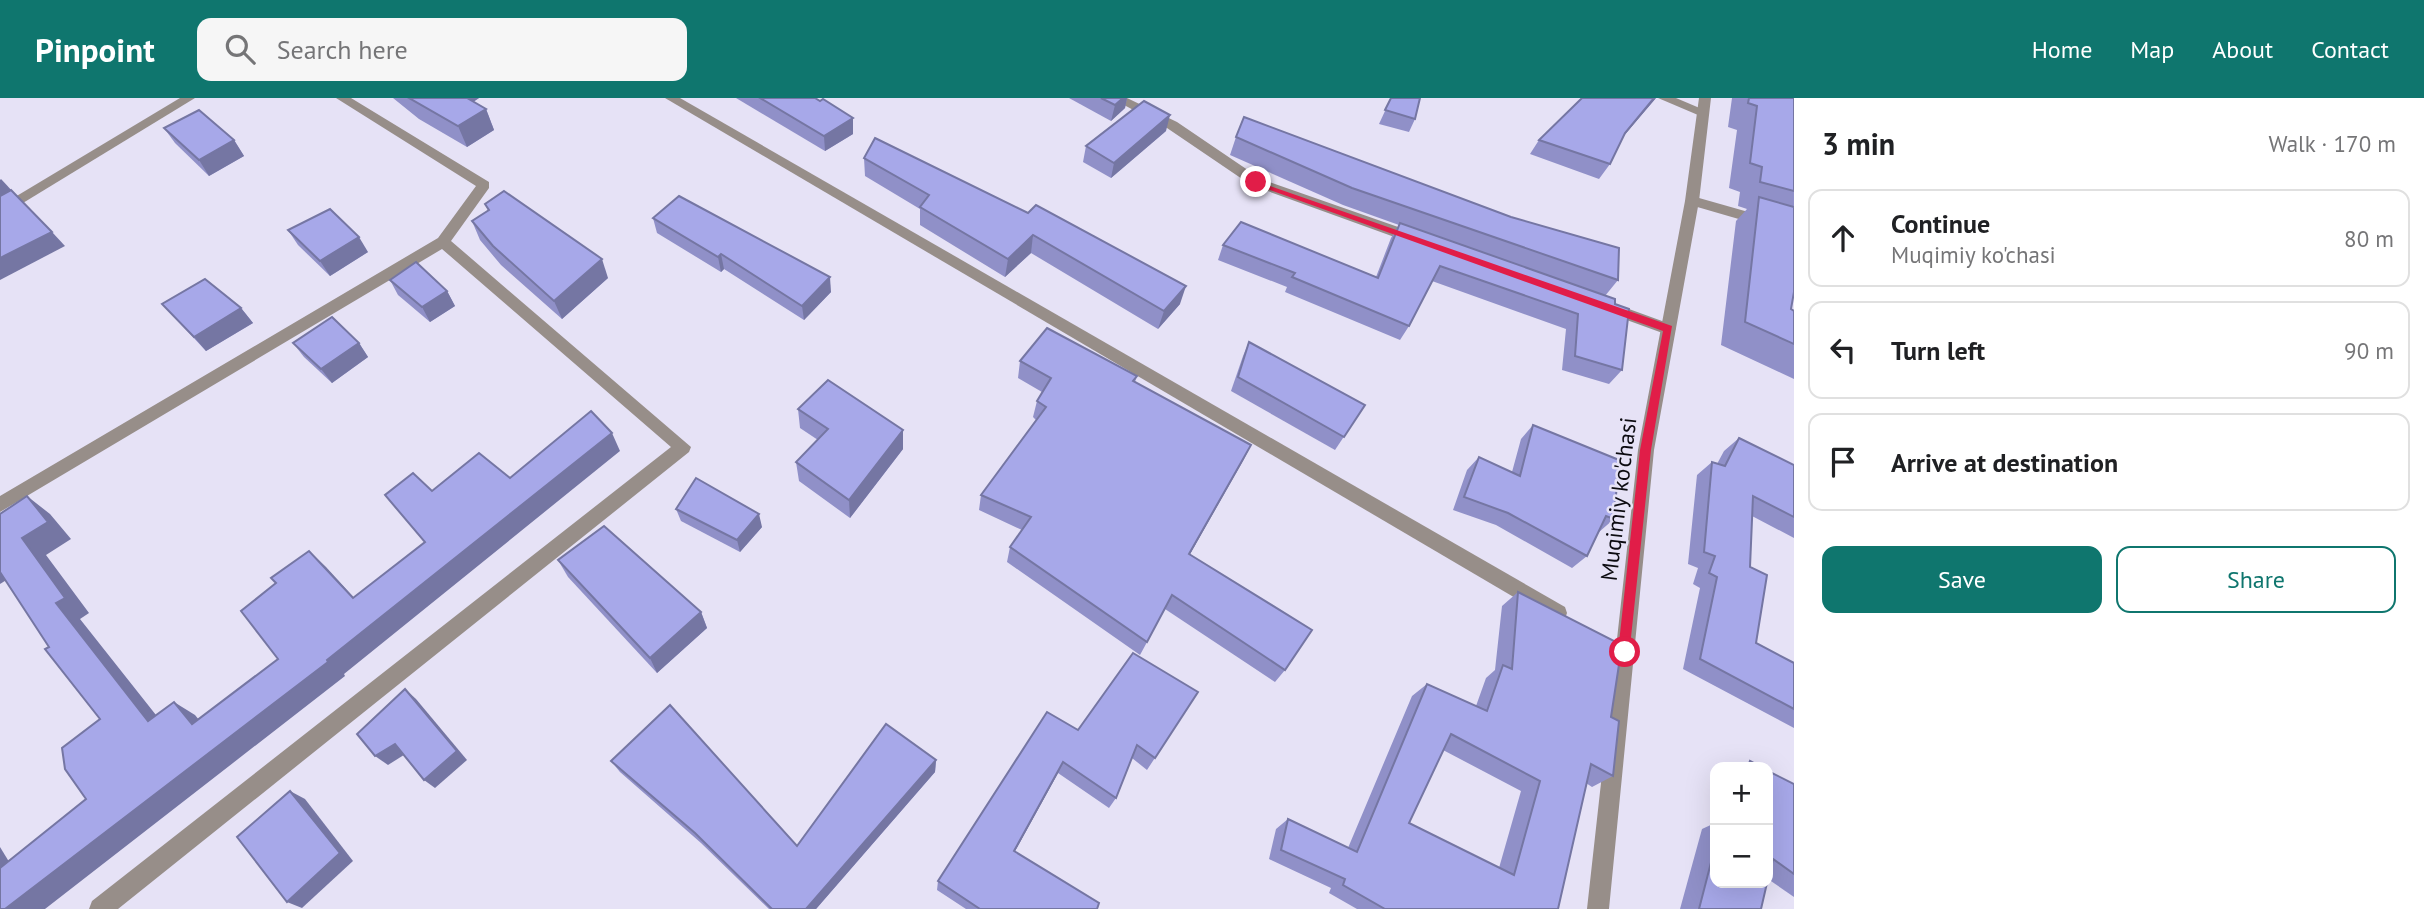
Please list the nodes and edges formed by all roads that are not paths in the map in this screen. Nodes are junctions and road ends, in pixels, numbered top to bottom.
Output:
1 (189, 98) edge
2 (342, 98) edge
3 (671, 98) edge
4 (1117, 98) edge
5 (1664, 98) edge
6 (1704, 105) edge
7 (1692, 201) junction
8 (0, 212) edge
9 (1794, 230) edge
10 (443, 242) junction
11 (1436, 246) edge
12 (1591, 301) edge
13 (1668, 329) junction
14 (0, 505) edge
15 (1576, 624) edge
16 (100, 909) edge
17 (1598, 909) edge

1 - 8 street
2 - 10 street
3 - 15 street
4 - 11 street
5 - 6 street
6 - 7 street, Muqimiy ko'chasi
7 - 9 street
7 - 13 street, Muqimiy ko'chasi
10 - 14 street
10 - 16 street
12 - 13 street
13 - 17 street, Muqimiy ko'chasi

